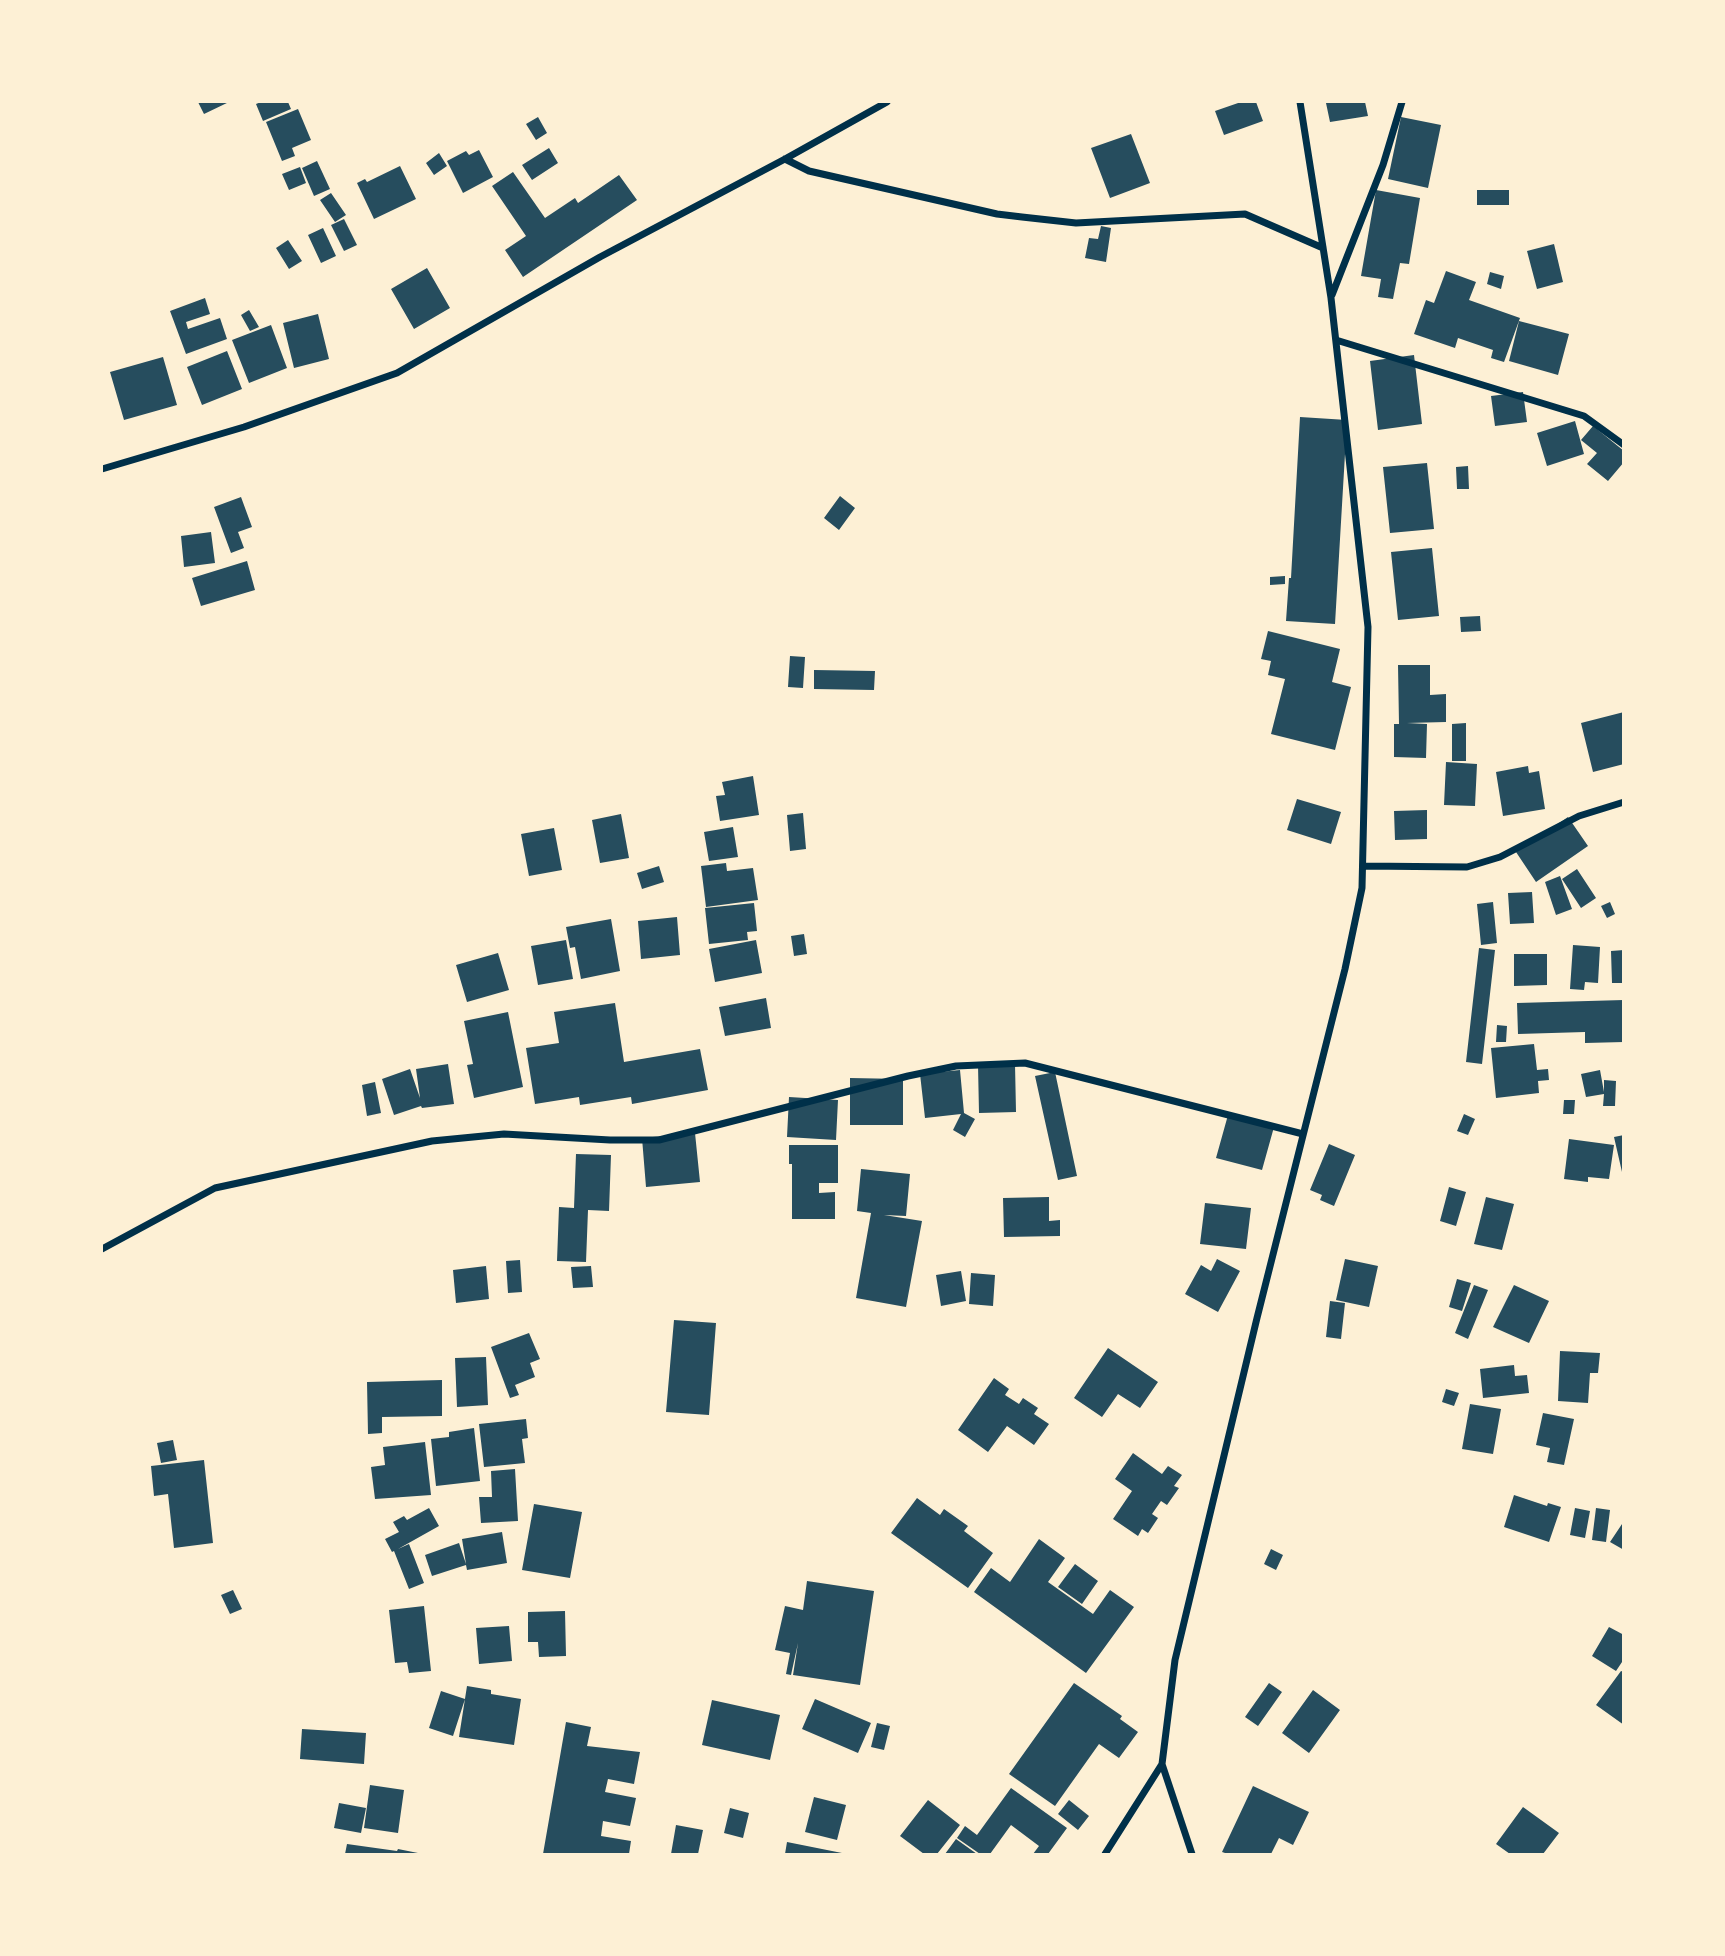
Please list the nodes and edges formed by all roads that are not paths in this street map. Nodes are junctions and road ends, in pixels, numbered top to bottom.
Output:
1 (887, 102) edge
2 (1300, 102) edge
3 (1402, 102) edge
4 (785, 159) junction
5 (1323, 248) junction
6 (1331, 298) junction
7 (1336, 340) junction
8 (1623, 445) edge
9 (102, 469) edge
10 (1623, 802) edge
11 (1363, 866) junction
12 (1303, 1134) junction
13 (102, 1249) edge
14 (1163, 1764) junction
15 (1105, 1854) edge
16 (1192, 1854) edge

1 - 4 street
2 - 5 street
3 - 6 street
4 - 5 street
4 - 9 street
5 - 6 street
6 - 7 street
7 - 8 street
7 - 11 street
10 - 11 street
11 - 12 street
12 - 13 street
12 - 14 street
14 - 15 street
14 - 16 street

